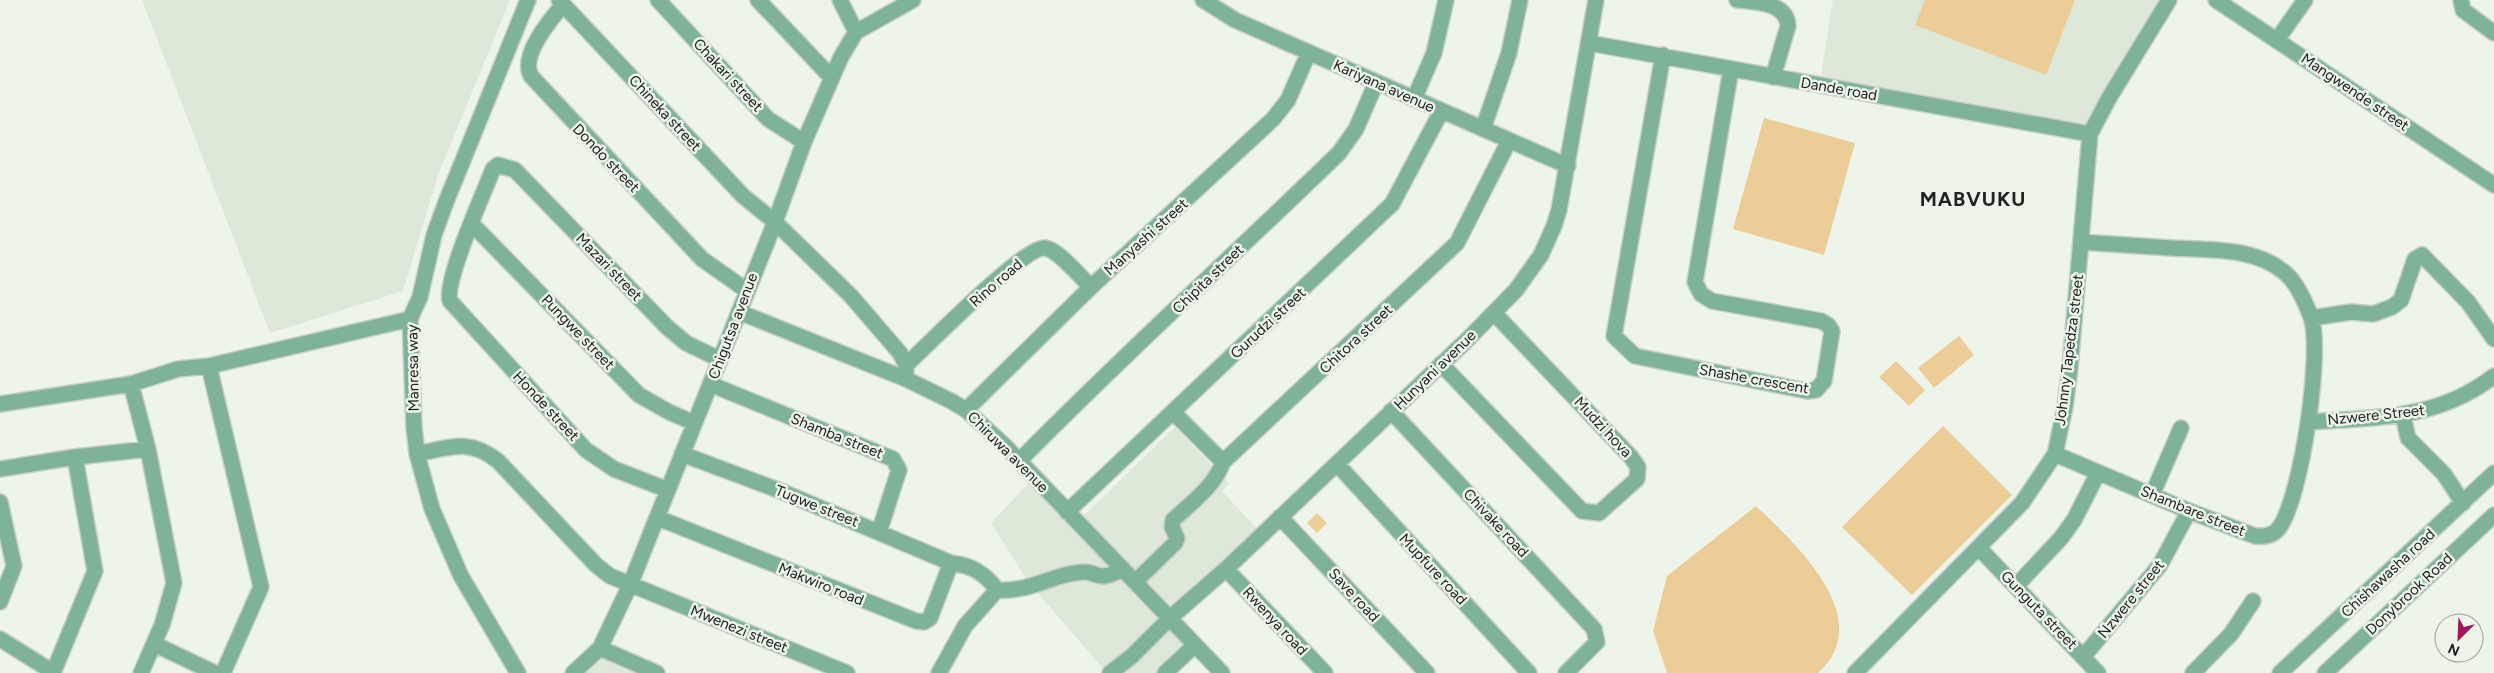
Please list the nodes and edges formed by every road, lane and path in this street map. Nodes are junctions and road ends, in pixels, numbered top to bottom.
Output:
1 (528, 0) edge
2 (658, 0) edge
3 (758, 0) edge
4 (840, 0) edge
5 (913, 0) edge
6 (1203, 0) edge
7 (1446, 0) edge
8 (1520, 0) edge
9 (1596, 0) edge
10 (1736, 0) edge
11 (2169, 0) edge
12 (2216, 0) edge
13 (2305, 0) edge
14 (2461, 0) edge
15 (561, 2) edge
16 (856, 32) junction
17 (2494, 33) edge
18 (2277, 40) junction
19 (1589, 43) junction
20 (1308, 52) junction
21 (1663, 56) junction
22 (1731, 69) junction
23 (831, 77) junction
24 (1773, 77) junction
25 (1376, 83) junction
26 (1414, 98) junction
27 (1441, 112) junction
28 (1483, 129) junction
29 (2090, 134) junction
30 (804, 142) junction
31 (1509, 142) junction
32 (1568, 166) junction
33 (2494, 185) edge
34 (775, 222) junction
35 (472, 224) junction
36 (2081, 242) junction
37 (1091, 287) junction
38 (746, 290) junction
39 (739, 312) junction
40 (1494, 313) junction
41 (2311, 318) junction
42 (410, 319) junction
43 (2494, 339) edge
44 (719, 359) junction
45 (1442, 364) junction
46 (210, 366) junction
47 (906, 372) junction
48 (2494, 376) edge
49 (131, 384) junction
50 (710, 384) junction
51 (0, 404) edge
52 (966, 410) junction
53 (1173, 412) junction
54 (1391, 412) junction
55 (2403, 415) junction
56 (694, 422) junction
57 (2309, 422) junction
58 (2181, 428) dead end
59 (148, 449) junction
60 (418, 454) junction
61 (682, 454) junction
62 (2055, 454) junction
63 (75, 457) junction
64 (1019, 460) junction
65 (1223, 462) junction
66 (1337, 464) junction
67 (0, 469) edge
68 (2098, 473) junction
69 (2494, 473) edge
70 (668, 490) junction
71 (2152, 495) junction
72 (0, 502) edge
73 (2463, 502) junction
74 (2189, 511) junction
75 (1067, 512) junction
76 (2494, 515) edge
77 (1280, 517) junction
78 (658, 518) junction
79 (879, 532) junction
80 (1979, 548) junction
81 (950, 563) junction
82 (1122, 569) junction
83 (1226, 569) junction
84 (1135, 582) junction
85 (630, 585) junction
86 (2016, 586) junction
87 (997, 590) junction
88 (2253, 601) dead end
89 (0, 602) edge
90 (1170, 618) junction
91 (0, 639) edge
92 (154, 644) junction
93 (1195, 644) junction
94 (600, 648) junction
95 (2083, 657) junction
96 (53, 672) edge
97 (141, 673) edge
98 (215, 673) edge
99 (223, 673) edge
100 (518, 673) edge
101 (574, 673) edge
102 (657, 673) edge
103 (847, 673) edge
104 (939, 673) edge
105 (1110, 673) edge
106 (1165, 673) edge
107 (1222, 673) edge
108 (1325, 673) edge
109 (1427, 673) edge
110 (1529, 673) edge
111 (1566, 673) edge
112 (1855, 673) edge
113 (2098, 673) edge
114 (2193, 673) edge
115 (2280, 673) edge
116 (2325, 673) edge

1 - 42 street, Manresa way
2 - 30 street, Chakari street
3 - 23 street
4 - 16 street
5 - 16 street
6 - 20 street, Kariyana avenue
7 - 26 street
8 - 28 street
9 - 19 street, Hunyani avenue
10 - 24 street
11 - 29 street, Johnny Tapedza street
12 - 18 street, Mangwende street
13 - 18 street
14 - 17 street
15 - 34 street, Chineka street
15 - 38 street, Dondo street
16 - 23 street, Chigutsa avenue
18 - 33 street, Mangwende street
19 - 21 street, Dande road
19 - 32 street, Hunyani avenue
20 - 25 street, Kariyana avenue
20 - 37 street, Manyashi street
21 - 22 street, Dande road
21 - 22 street, Shashe crescent
22 - 24 street, Dande road
23 - 30 street, Chigutsa avenue
24 - 29 street, Dande road
25 - 26 street, Kariyana avenue
25 - 64 street, Chipita street
26 - 27 street, Kariyana avenue
27 - 28 street, Kariyana avenue
27 - 53 street, Gurudzi street
28 - 31 street, Kariyana avenue
29 - 36 street, Johnny Tapedza street
30 - 34 street, Chigutsa avenue
31 - 32 street, Kariyana avenue
31 - 65 street, Chitora street
32 - 40 street, Hunyani avenue
34 - 38 street, Chigutsa avenue
34 - 47 street, Chineka street
35 - 44 street, Mazari street
35 - 56 street, Pungwe street
35 - 70 street, Honde street
36 - 41 street, Shambare street
36 - 62 street, Johnny Tapedza street
37 - 47 street, Rino road
37 - 52 street, Manyashi street
38 - 39 street, Chigutsa avenue
39 - 44 street, Chigutsa avenue
39 - 47 street, Chiruwa avenue
40 - 45 street, Hunyani avenue
40 - 45 street, Mudzi hova
41 - 43 street
41 - 57 street, Shambare street
42 - 46 street
42 - 60 street, Manresa way
44 - 50 street, Chigutsa avenue
45 - 54 street, Hunyani avenue
46 - 49 street
46 - 99 street
47 - 52 street, Chiruwa avenue
48 - 55 street, Nzwere Street
49 - 51 street
49 - 59 street
50 - 56 street, Chigutsa avenue
50 - 79 street, Shamba street
52 - 64 street, Chiruwa avenue
53 - 65 street
53 - 75 street, Gurudzi street
54 - 66 street, Hunyani avenue
54 - 111 street, Chivake road
55 - 57 street, Nzwere Street
55 - 73 street
56 - 61 street, Chigutsa avenue
57 - 74 street, Shambare street
58 - 71 street
59 - 63 street
59 - 92 street
60 - 85 street, Mwenezi street
60 - 100 street, Manresa way
61 - 70 street, Chigutsa avenue
61 - 79 street, Tugwe street
62 - 68 street, Shambare street
62 - 80 street, Johnny Tapedza street
63 - 67 street
63 - 96 street
64 - 75 street, Chiruwa avenue
65 - 84 street, Chitora street
66 - 77 street, Hunyani avenue
66 - 110 street, Mupfure road
68 - 71 street, Shambare street
68 - 86 street
69 - 73 street, Chishawasha road
70 - 78 street, Chigutsa avenue
71 - 74 street, Shambare street
72 - 89 street
73 - 115 street, Chishawasha road
74 - 95 street, Nzwere street
75 - 82 street, Chiruwa avenue
76 - 116 street, Donybrook Road
77 - 83 street, Hunyani avenue
77 - 109 street, Save road
78 - 81 street, Makwiro road
78 - 85 street, Chigutsa avenue
79 - 81 street, Tugwe street
80 - 86 street, Gunguta street
80 - 112 street, Johnny Tapedza street
81 - 87 street, Tugwe street
82 - 84 street, Chiruwa avenue
82 - 87 street
83 - 90 street, Hunyani avenue
83 - 108 street, Rwenya road
84 - 90 street, Chiruwa avenue
85 - 94 street, Chigutsa avenue
85 - 103 street, Mwenezi street
86 - 95 street, Gunguta street
87 - 104 street
88 - 114 street
90 - 93 street, Chiruwa avenue
90 - 105 street, Hunyani avenue
91 - 96 street
92 - 97 street
92 - 98 street
93 - 106 street
93 - 107 street, Chiruwa avenue
94 - 101 street, Chigutsa avenue
94 - 102 street
95 - 113 street, Gunguta street

